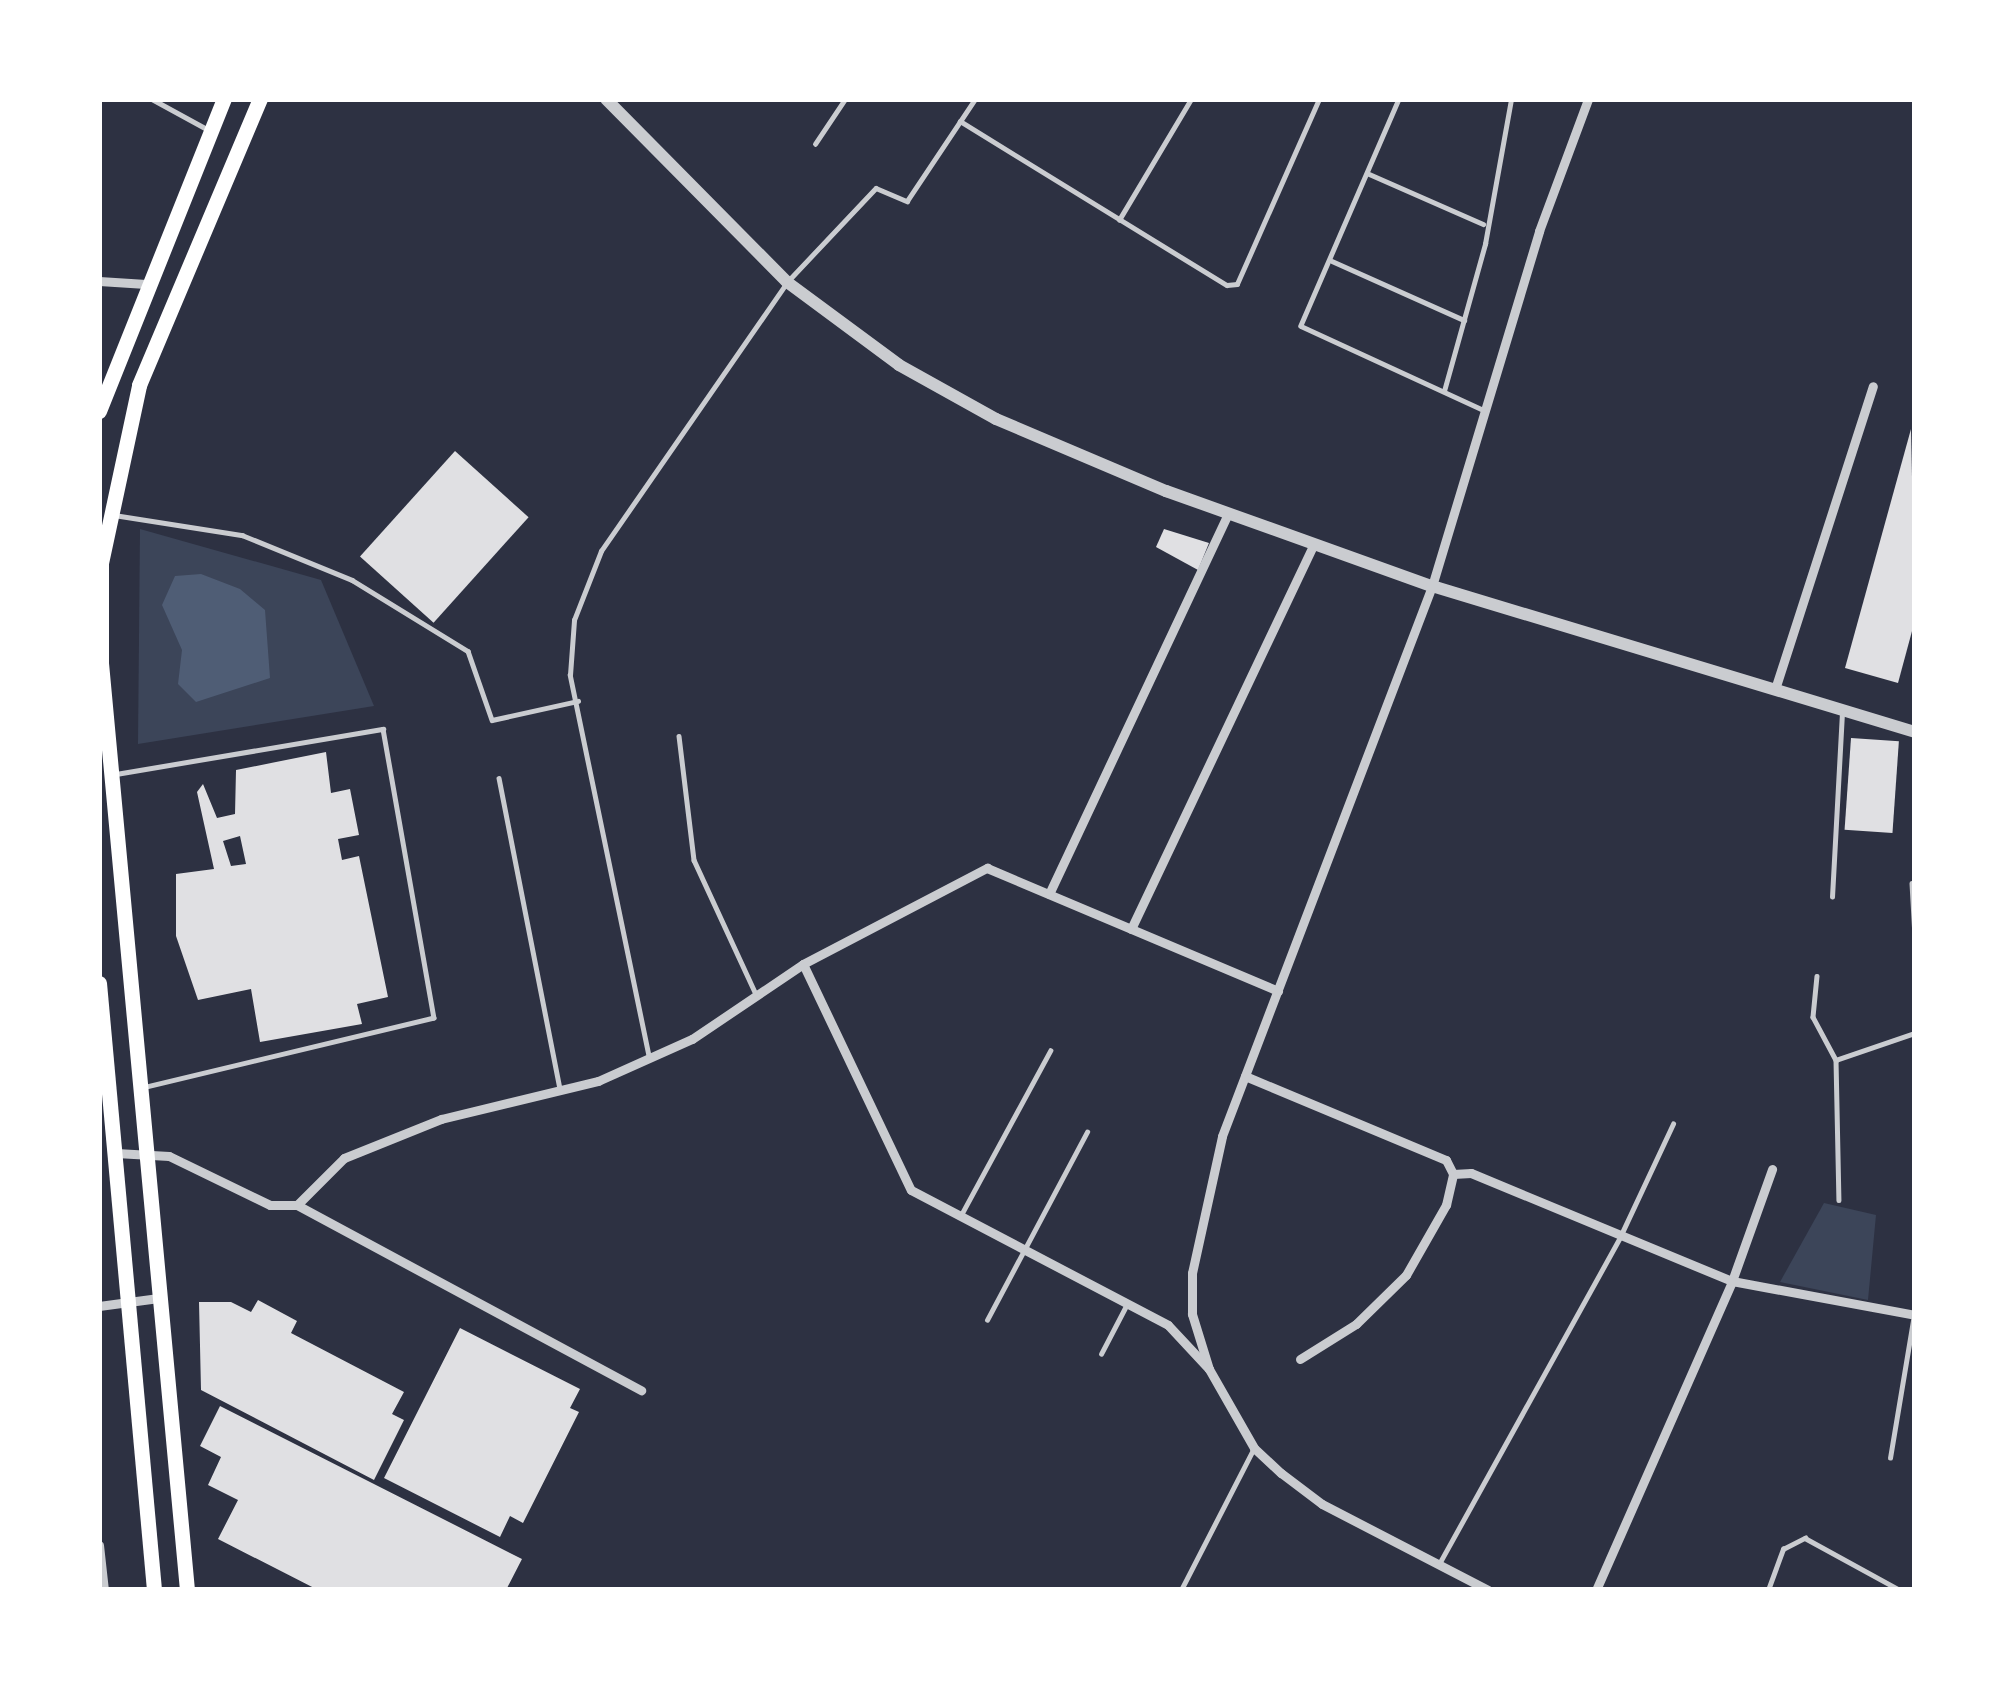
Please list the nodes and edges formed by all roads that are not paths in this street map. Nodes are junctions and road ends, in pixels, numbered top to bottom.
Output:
1 (152, 99) edge
2 (224, 99) edge
3 (260, 99) edge
4 (606, 99) edge
5 (845, 99) edge
6 (975, 99) edge
7 (1191, 99) edge
8 (1319, 99) edge
9 (1399, 99) edge
10 (1511, 99) edge
11 (1584, 100) edge
12 (960, 122) junction
13 (211, 131) junction
14 (815, 144) dead end
15 (1367, 173) junction
16 (1119, 220) junction
17 (1485, 225) junction
18 (1329, 260) junction
19 (99, 281) edge
20 (788, 282) junction
21 (146, 284) junction
22 (1464, 320) junction
23 (1873, 386) dead end
24 (1444, 392) junction
25 (1484, 410) junction
26 (99, 411) edge
27 (1228, 513) junction
28 (109, 514) junction
29 (1313, 545) junction
30 (1432, 586) junction
31 (1776, 686) junction
32 (578, 701) junction
33 (1842, 711) junction
34 (1915, 732) edge
35 (679, 736) dead end
36 (113, 774) junction
37 (499, 778) dead end
38 (1912, 883) dead end
39 (1049, 894) junction
40 (1832, 897) dead end
41 (1131, 929) junction
42 (1915, 936) edge
43 (803, 964) junction
44 (1817, 976) dead end
45 (99, 983) edge
46 (1278, 992) junction
47 (757, 995) junction
48 (1915, 1033) edge
49 (1050, 1051) dead end
50 (649, 1058) junction
51 (1836, 1060) junction
52 (1245, 1076) junction
53 (142, 1088) junction
54 (560, 1090) junction
55 (1673, 1124) dead end
56 (1087, 1132) dead end
57 (147, 1153) junction
58 (116, 1154) junction
59 (1772, 1169) dead end
60 (1453, 1174) junction
61 (1839, 1199) dead end
62 (297, 1205) junction
63 (961, 1216) junction
64 (1621, 1237) junction
65 (1025, 1250) junction
66 (1732, 1281) junction
67 (158, 1298) junction
68 (129, 1302) junction
69 (1127, 1304) junction
70 (99, 1306) edge
71 (1915, 1313) edge
72 (987, 1320) dead end
73 (1101, 1354) dead end
74 (1300, 1359) dead end
75 (1209, 1369) junction
76 (641, 1390) dead end
77 (1254, 1448) junction
78 (1890, 1458) dead end
79 (99, 1545) edge
80 (1439, 1564) junction
81 (104, 1590) edge
82 (154, 1590) edge
83 (187, 1590) edge
84 (1181, 1590) edge
85 (1488, 1590) edge
86 (1596, 1590) edge
87 (1768, 1590) edge
88 (1900, 1590) edge

1 - 13 lane
2 - 13 main road
3 - 28 main road
4 - 20 street
5 - 14 lane
6 - 12 lane
7 - 16 lane
8 - 16 lane
9 - 15 lane
10 - 17 lane
11 - 25 street
12 - 16 lane
12 - 20 lane
13 - 21 main road
15 - 17 lane
15 - 18 lane
17 - 22 lane
18 - 22 lane
18 - 24 lane
19 - 21 street
20 - 27 street
20 - 32 lane
21 - 26 main road
22 - 24 lane
23 - 31 street
24 - 25 lane
25 - 30 street
27 - 29 street
27 - 39 street
28 - 32 lane
28 - 36 main road
29 - 30 street
29 - 41 street
30 - 31 street
30 - 46 street
31 - 33 street
32 - 50 lane
33 - 34 street
33 - 40 lane
35 - 47 lane
36 - 53 main road
36 - 53 lane
37 - 54 lane
38 - 42 lane
39 - 41 street
39 - 43 street
41 - 46 street
43 - 47 street
43 - 63 street
44 - 51 lane
45 - 58 main road
46 - 52 street
47 - 50 street
48 - 51 lane
49 - 63 lane
50 - 54 street
51 - 61 lane
52 - 60 street
52 - 75 street
53 - 57 main road
54 - 62 street
55 - 64 lane
56 - 65 lane
57 - 58 street
57 - 62 street
57 - 67 main road
58 - 68 main road
59 - 66 street
60 - 64 street
60 - 74 street
62 - 76 street
63 - 65 street
64 - 66 street
64 - 80 lane
65 - 69 street
65 - 72 lane
66 - 71 street
66 - 86 street
67 - 68 street
67 - 83 main road
68 - 70 street
68 - 82 main road
69 - 73 lane
69 - 75 street
71 - 78 lane
75 - 77 street
77 - 80 street
77 - 84 lane
79 - 81 street
80 - 85 street
87 - 88 lane

